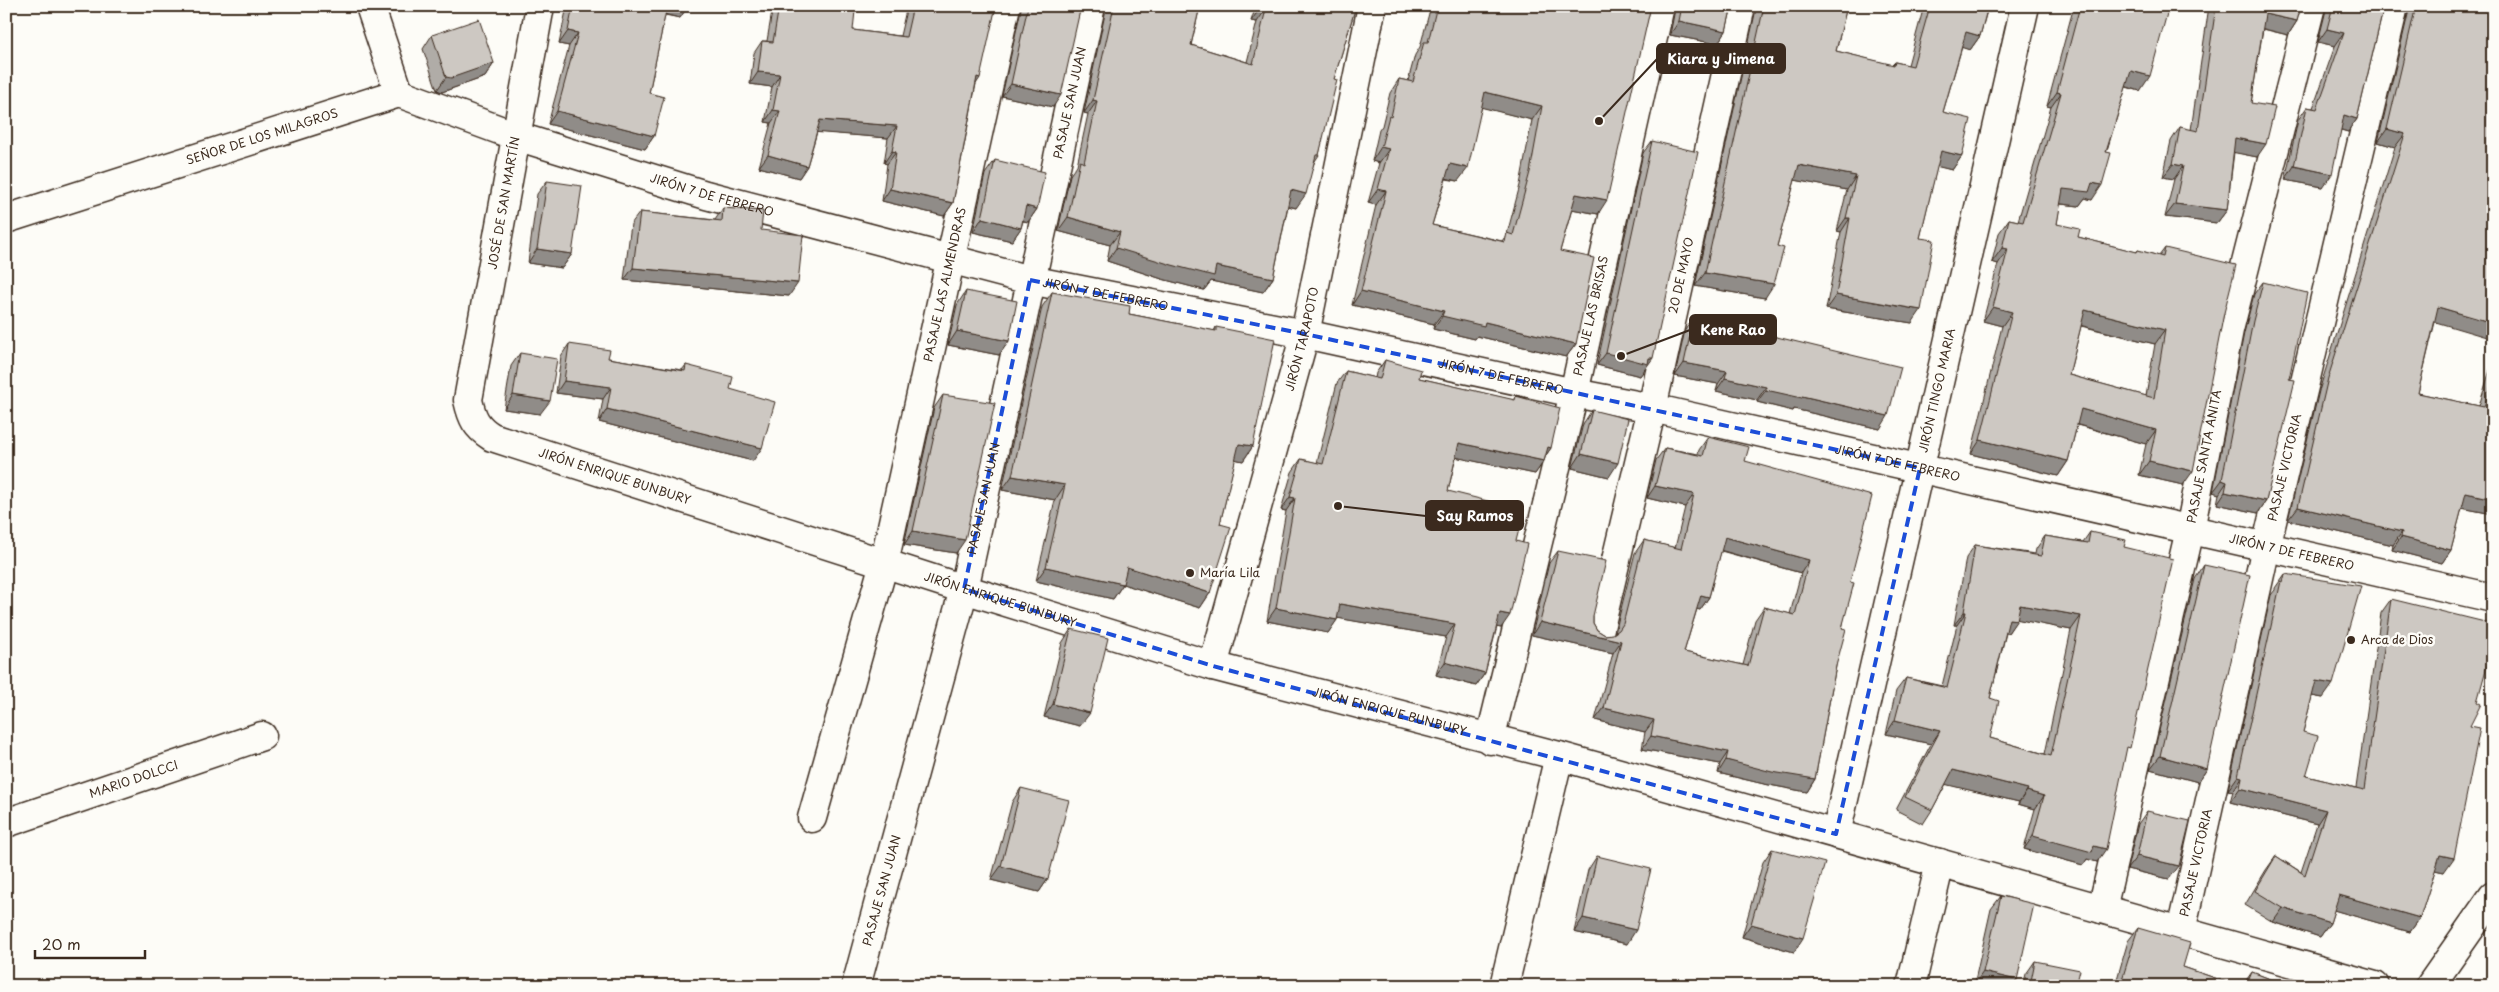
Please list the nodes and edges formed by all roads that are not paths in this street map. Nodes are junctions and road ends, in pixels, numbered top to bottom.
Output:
1 (370, 6) edge
2 (540, 6) edge
3 (1006, 6) edge
4 (1091, 6) edge
5 (1372, 6) edge
6 (1660, 6) edge
7 (1741, 6) edge
8 (2025, 6) edge
9 (2311, 6) edge
10 (2394, 6) edge
11 (399, 93) junction
12 (516, 136) junction
13 (6, 219) edge
14 (949, 258) junction
15 (1030, 280) junction
16 (1304, 334) junction
17 (1574, 394) junction
18 (468, 400) joint
19 (1652, 408) junction
20 (1920, 468) junction
21 (2190, 530) junction
22 (2266, 547) junction
23 (884, 563) junction
24 (964, 589) junction
25 (2493, 598) edge
26 (1599, 632) edge
27 (1213, 666) junction
28 (262, 736) dead end
29 (1490, 740) junction
30 (1559, 756) junction
31 (812, 818) dead end
32 (6, 823) edge
33 (1836, 834) junction
34 (1940, 863) junction
35 (2493, 896) edge
36 (2102, 909) junction
37 (2181, 931) junction
38 (856, 986) edge
39 (1504, 986) edge
40 (1911, 986) edge
41 (2375, 986) edge
42 (2430, 986) edge

1 - 11 street
2 - 12 street, JOSÉ DE SAN MARTÍN
3 - 14 street, PASAJE LAS ALMENDRAS
4 - 15 street, PASAJE SAN JUAN
5 - 16 street, JIRÓN TARAPOTO
6 - 17 street, PASAJE LAS BRISAS
7 - 19 street, 20 DE MAYO
8 - 20 street, JIRÓN TINGO MARIA
9 - 21 street, PASAJE SANTA ANITA
10 - 22 street, PASAJE VICTORIA
11 - 12 street
11 - 13 street, SEÑOR DE LOS MILAGROS
12 - 14 street, JIRÓN 7 DE FEBRERO
12 - 18 street, JOSÉ DE SAN MARTÍN
14 - 15 street, JIRÓN 7 DE FEBRERO
14 - 23 street, PASAJE LAS ALMENDRAS
15 - 16 street, JIRÓN 7 DE FEBRERO
15 - 24 street, PASAJE SAN JUAN
16 - 17 street, JIRÓN 7 DE FEBRERO
16 - 27 street, JIRÓN TARAPOTO
17 - 19 street, JIRÓN 7 DE FEBRERO
17 - 29 street, PASAJE LAS BRISAS
18 - 23 street, JIRÓN ENRIQUE BUNBURY
19 - 20 street, JIRÓN 7 DE FEBRERO
19 - 26 street, 20 DE MAYO
20 - 21 street, JIRÓN 7 DE FEBRERO
20 - 33 street, JIRÓN TINGO MARIA
21 - 22 street, JIRÓN 7 DE FEBRERO
21 - 36 street, PASAJE SANTA ANITA
22 - 25 street, JIRÓN 7 DE FEBRERO
22 - 37 street, PASAJE VICTORIA
23 - 24 street, JIRÓN ENRIQUE BUNBURY
23 - 31 street, PASAJE LAS ALMENDRAS
24 - 27 street, JIRÓN ENRIQUE BUNBURY
24 - 38 street, PASAJE SAN JUAN
27 - 29 street, JIRÓN ENRIQUE BUNBURY
28 - 32 street, MARIO DOLCCI
29 - 30 street, JIRÓN ENRIQUE BUNBURY
30 - 33 street, JIRÓN ENRIQUE BUNBURY
30 - 39 street
33 - 34 street, JIRÓN ENRIQUE BUNBURY
34 - 36 street, JIRÓN ENRIQUE BUNBURY
34 - 40 street
35 - 42 street
36 - 37 street, JIRÓN ENRIQUE BUNBURY
37 - 41 street, JIRÓN ENRIQUE BUNBURY

